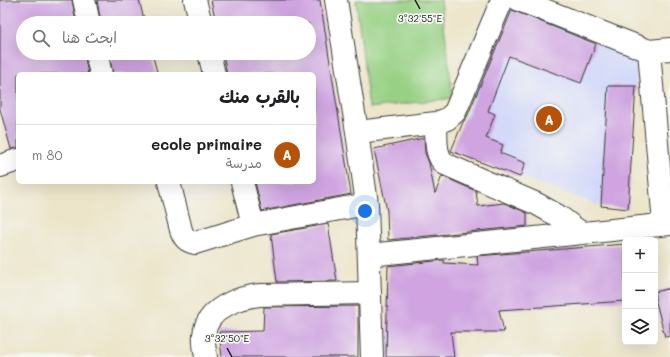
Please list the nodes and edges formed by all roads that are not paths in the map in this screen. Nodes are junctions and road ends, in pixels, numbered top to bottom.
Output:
1 (84, 0) edge
2 (195, 0) edge
3 (336, 0) edge
4 (502, 0) edge
5 (519, 0) edge
6 (87, 16) edge
7 (199, 16) edge
8 (660, 50) edge
9 (98, 60) edge
10 (211, 60) edge
11 (101, 72) edge
12 (214, 72) edge
13 (436, 123) junction
14 (357, 132) junction
15 (170, 184) edge
16 (243, 184) edge
17 (367, 204) junction
18 (253, 224) junction
19 (667, 224) edge
20 (581, 233) junction
21 (369, 255) junction
22 (370, 293) junction
23 (206, 357) edge
24 (372, 357) edge

1 - 6 street
2 - 7 street
3 - 14 street
4 - 13 street
5 - 8 street
8 - 19 street
9 - 11 street
10 - 12 street
13 - 14 street
13 - 20 street
14 - 17 street
15 - 18 street
16 - 18 street
17 - 18 street
17 - 21 street
19 - 20 street
20 - 21 street
21 - 22 street
22 - 23 street
22 - 24 street

